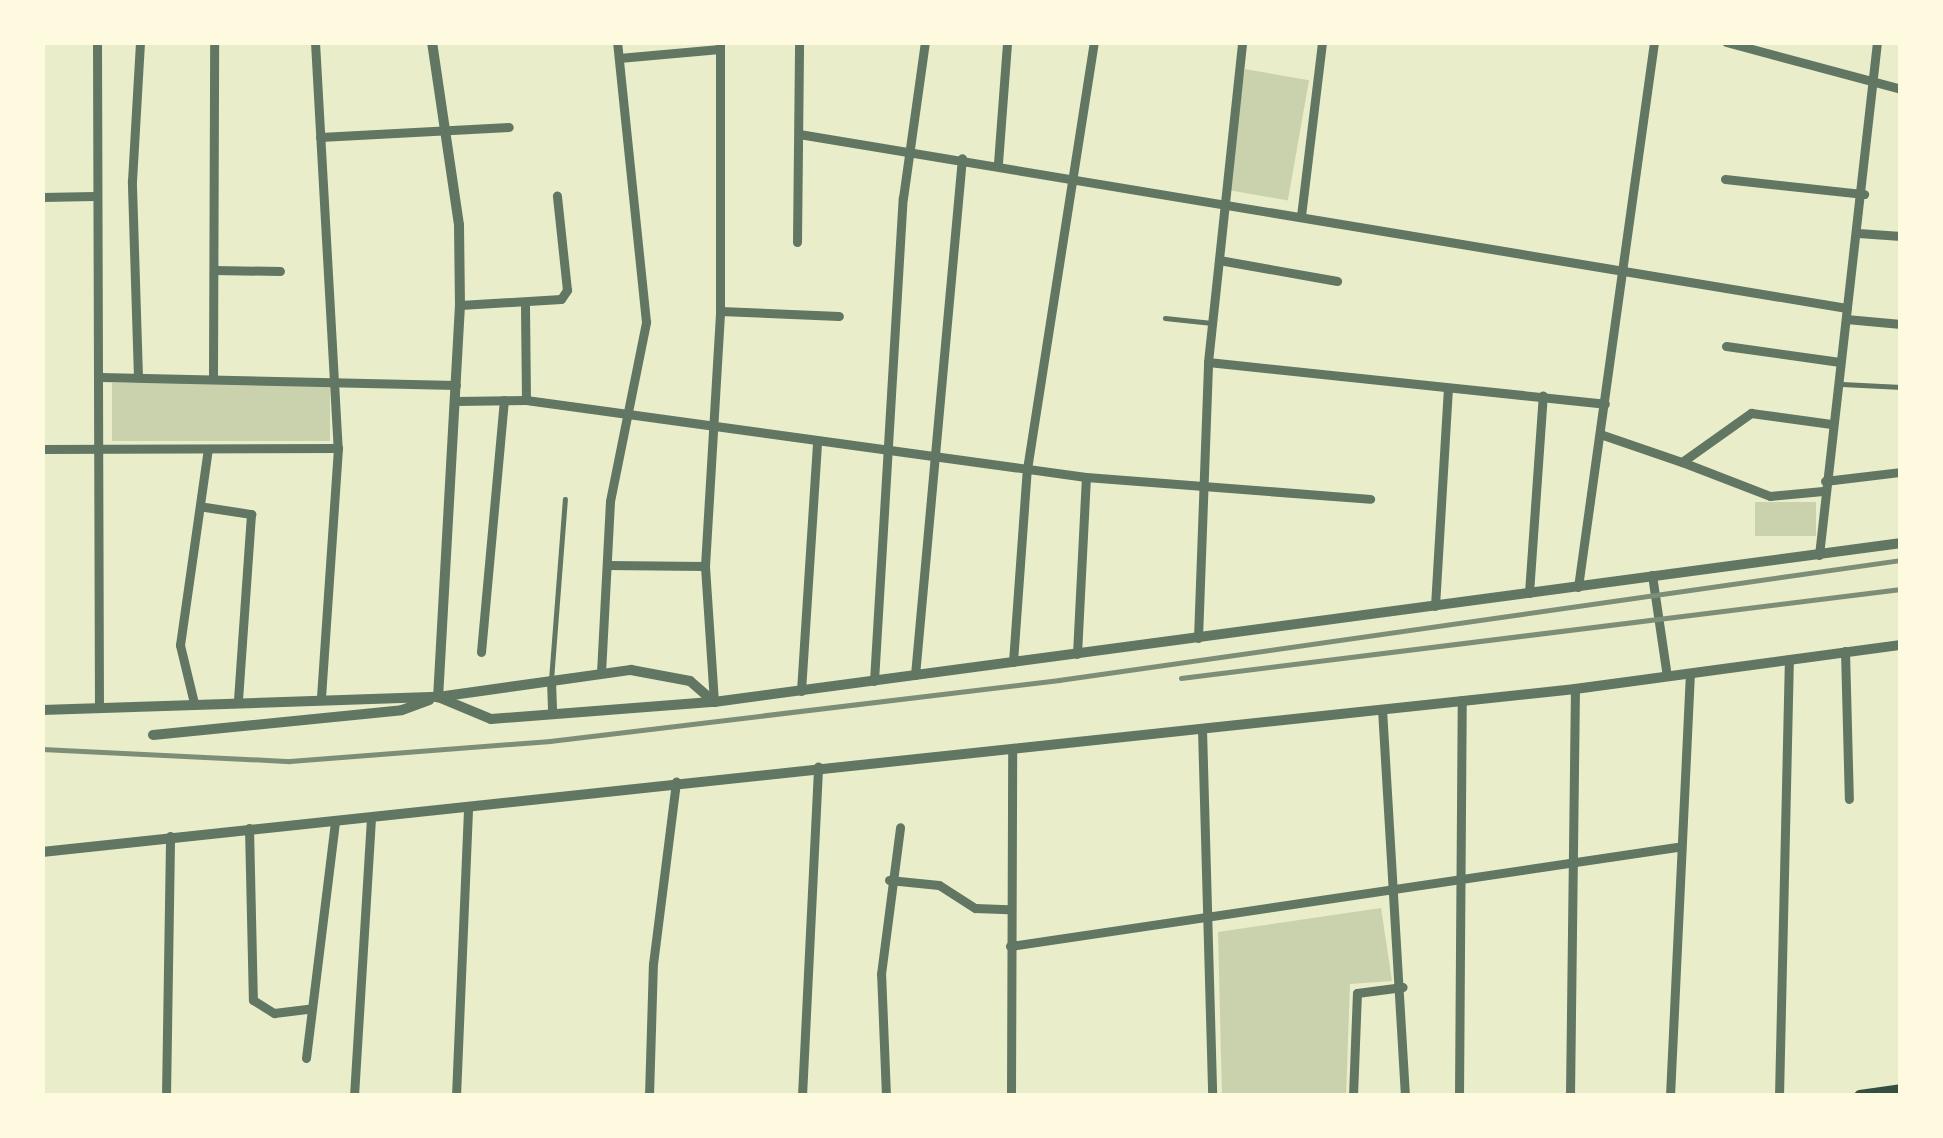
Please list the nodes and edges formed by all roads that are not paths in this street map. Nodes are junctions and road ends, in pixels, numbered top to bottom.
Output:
1 (97, 42) edge
2 (140, 42) edge
3 (214, 42) edge
4 (315, 42) edge
5 (432, 42) edge
6 (616, 42) edge
7 (799, 42) edge
8 (926, 42) edge
9 (1007, 42) edge
10 (1094, 42) edge
11 (1242, 42) edge
12 (1322, 42) edge
13 (1654, 42) edge
14 (1726, 42) edge
15 (1877, 42) edge
16 (720, 46) edge
17 (619, 58) junction
18 (1874, 80) junction
19 (1901, 89) edge
20 (509, 127) dead end
21 (446, 130) junction
22 (799, 134) junction
23 (320, 136) junction
24 (912, 150) junction
25 (962, 158) junction
26 (998, 163) junction
27 (1076, 177) junction
28 (1725, 179) dead end
29 (1864, 194) junction
30 (94, 196) junction
31 (557, 196) dead end
32 (42, 197) edge
33 (1223, 206) junction
34 (1301, 216) junction
35 (1858, 233) junction
36 (1901, 236) edge
37 (796, 242) dead end
38 (1219, 260) junction
39 (214, 270) junction
40 (280, 271) dead end
41 (1622, 274) junction
42 (1337, 281) dead end
43 (460, 305) junction
44 (525, 306) junction
45 (720, 311) junction
46 (1847, 314) junction
47 (839, 316) dead end
48 (1165, 319) dead end
49 (1212, 322) junction
50 (1901, 324) edge
51 (1726, 346) dead end
52 (1208, 362) junction
53 (1840, 362) junction
54 (100, 376) junction
55 (214, 376) junction
56 (336, 376) junction
57 (138, 377) junction
58 (1837, 383) junction
59 (456, 385) junction
60 (1901, 387) edge
61 (1448, 389) junction
62 (1543, 395) junction
63 (504, 400) junction
64 (526, 400) junction
65 (455, 401) junction
66 (1605, 404) junction
67 (626, 414) junction
68 (1832, 424) junction
69 (712, 427) junction
70 (1600, 434) junction
71 (817, 442) junction
72 (338, 448) junction
73 (42, 449) edge
74 (208, 449) junction
75 (98, 450) junction
76 (889, 451) junction
77 (934, 458) junction
78 (1682, 462) junction
79 (1028, 469) junction
80 (1901, 472) edge
81 (1086, 477) junction
82 (1824, 486) junction
83 (1202, 488) junction
84 (565, 500) dead end
85 (1370, 500) dead end
86 (206, 507) junction
87 (1901, 543) edge
88 (1819, 555) junction
89 (607, 565) junction
90 (705, 566) junction
91 (1652, 575) junction
92 (1578, 587) junction
93 (1528, 593) junction
94 (1435, 606) junction
95 (1198, 638) junction
96 (1901, 645) edge
97 (1845, 651) junction
98 (481, 652) dead end
99 (1077, 654) junction
100 (1789, 659) junction
101 (1013, 662) junction
102 (601, 673) junction
103 (1690, 673) junction
104 (915, 675) junction
105 (1666, 676) junction
106 (551, 680) junction
107 (874, 681) junction
108 (1575, 688) junction
109 (801, 691) junction
110 (438, 697) junction
111 (321, 698) junction
112 (1462, 700) junction
113 (238, 702) junction
114 (714, 702) junction
115 (194, 703) junction
116 (99, 708) junction
117 (1382, 709) junction
118 (42, 710) edge
119 (552, 713) junction
120 (1202, 729) junction
121 (153, 735) dead end
122 (1012, 751) junction
123 (818, 765) junction
124 (676, 781) junction
125 (1849, 799) dead end
126 (468, 807) junction
127 (371, 818) junction
128 (335, 822) junction
129 (900, 827) dead end
130 (249, 828) junction
131 (170, 836) junction
132 (1677, 847) junction
133 (42, 852) edge
134 (1572, 864) junction
135 (889, 880) junction
136 (1458, 882) junction
137 (1389, 893) junction
138 (1008, 909) junction
139 (1210, 918) junction
140 (1010, 946) junction
141 (1403, 987) junction
142 (310, 1010) junction
143 (306, 1058) dead end
144 (1901, 1090) edge
145 (166, 1095) edge
146 (151, 1096) edge
147 (355, 1096) edge
148 (456, 1096) edge
149 (649, 1096) edge
150 (802, 1096) edge
151 (886, 1096) edge
152 (1011, 1096) edge
153 (1212, 1096) edge
154 (1353, 1096) edge
155 (1405, 1096) edge
156 (1459, 1096) edge
157 (1570, 1096) edge
158 (1670, 1096) edge
159 (1780, 1096) edge
160 (1860, 1096) edge

1 - 30 street
2 - 57 street
3 - 39 street
4 - 23 street
5 - 21 street
6 - 17 street
7 - 22 street
8 - 24 street
9 - 26 street
10 - 27 street
11 - 33 street
12 - 34 street
13 - 41 street
14 - 18 street
15 - 18 street
16 - 17 street
16 - 45 street
17 - 67 street
18 - 19 street
18 - 29 street
20 - 21 street
21 - 23 street
21 - 43 street
22 - 24 street
22 - 37 street
23 - 56 street
24 - 25 street
24 - 76 street
25 - 26 street
25 - 77 street
26 - 27 street
27 - 33 street
27 - 79 street
28 - 29 street
29 - 35 street
30 - 32 street
30 - 54 street
31 - 44 street
33 - 34 street
33 - 38 street
34 - 41 street
35 - 36 street
35 - 46 street
38 - 42 street
38 - 49 street
39 - 40 street
39 - 55 street
41 - 46 street
41 - 66 street
43 - 44 street
43 - 59 street
44 - 64 street
45 - 47 street
45 - 69 street
46 - 50 street
46 - 53 street
48 - 49 lane
49 - 52 street
51 - 53 street
52 - 61 street
52 - 83 street
53 - 58 street
54 - 57 street
54 - 75 street
55 - 56 street
55 - 57 street
56 - 59 street
56 - 72 street
58 - 60 lane
58 - 68 street
59 - 65 street
61 - 62 street
61 - 94 street
62 - 66 street
62 - 93 street
63 - 64 street
63 - 65 street
63 - 98 street
64 - 67 street
65 - 110 street
66 - 70 street
67 - 69 street
67 - 89 street
68 - 78 street
68 - 82 street
69 - 71 street
69 - 90 street
70 - 78 street
70 - 92 street
71 - 76 street
71 - 109 street
72 - 74 street
72 - 111 street
73 - 75 street
74 - 75 street
74 - 86 street
75 - 116 street
76 - 77 street
76 - 107 street
77 - 79 street
77 - 104 street
78 - 82 street
79 - 81 street
79 - 101 street
80 - 82 street
81 - 83 street
81 - 99 street
82 - 88 street
83 - 85 street
83 - 95 street
84 - 106 lane
86 - 113 street
86 - 115 street
87 - 88 street
88 - 91 street
89 - 90 street
89 - 102 street
90 - 114 street
91 - 92 street
91 - 105 street
92 - 93 street
93 - 94 street
94 - 95 street
95 - 99 street
96 - 97 street
97 - 100 street
97 - 125 street
99 - 101 street
100 - 103 street
100 - 159 street
101 - 104 street
102 - 106 street
102 - 114 street
103 - 105 street
103 - 132 street
104 - 107 street
105 - 108 street
106 - 110 street
106 - 119 street
107 - 109 street
108 - 112 street
108 - 134 street
109 - 114 street
110 - 111 street
110 - 119 street
110 - 121 street
111 - 113 street
112 - 117 street
112 - 136 street
113 - 115 street
114 - 119 street
115 - 116 street
116 - 118 street
117 - 120 street
117 - 137 street
120 - 122 street
120 - 139 street
122 - 123 street
122 - 138 street
123 - 124 street
123 - 150 street
124 - 126 street
124 - 149 street
126 - 127 street
126 - 148 street
127 - 128 street
127 - 147 street
128 - 130 street
128 - 142 street
129 - 135 street
130 - 131 street
130 - 142 street
131 - 133 street
131 - 145 street
132 - 134 street
132 - 158 street
134 - 136 street
134 - 157 street
135 - 138 street
135 - 151 street
136 - 137 street
136 - 156 street
137 - 139 street
137 - 141 street
138 - 140 street
139 - 140 street
139 - 153 street
140 - 152 street
141 - 154 street
141 - 155 street
142 - 143 street
144 - 160 main road
145 - 146 street

